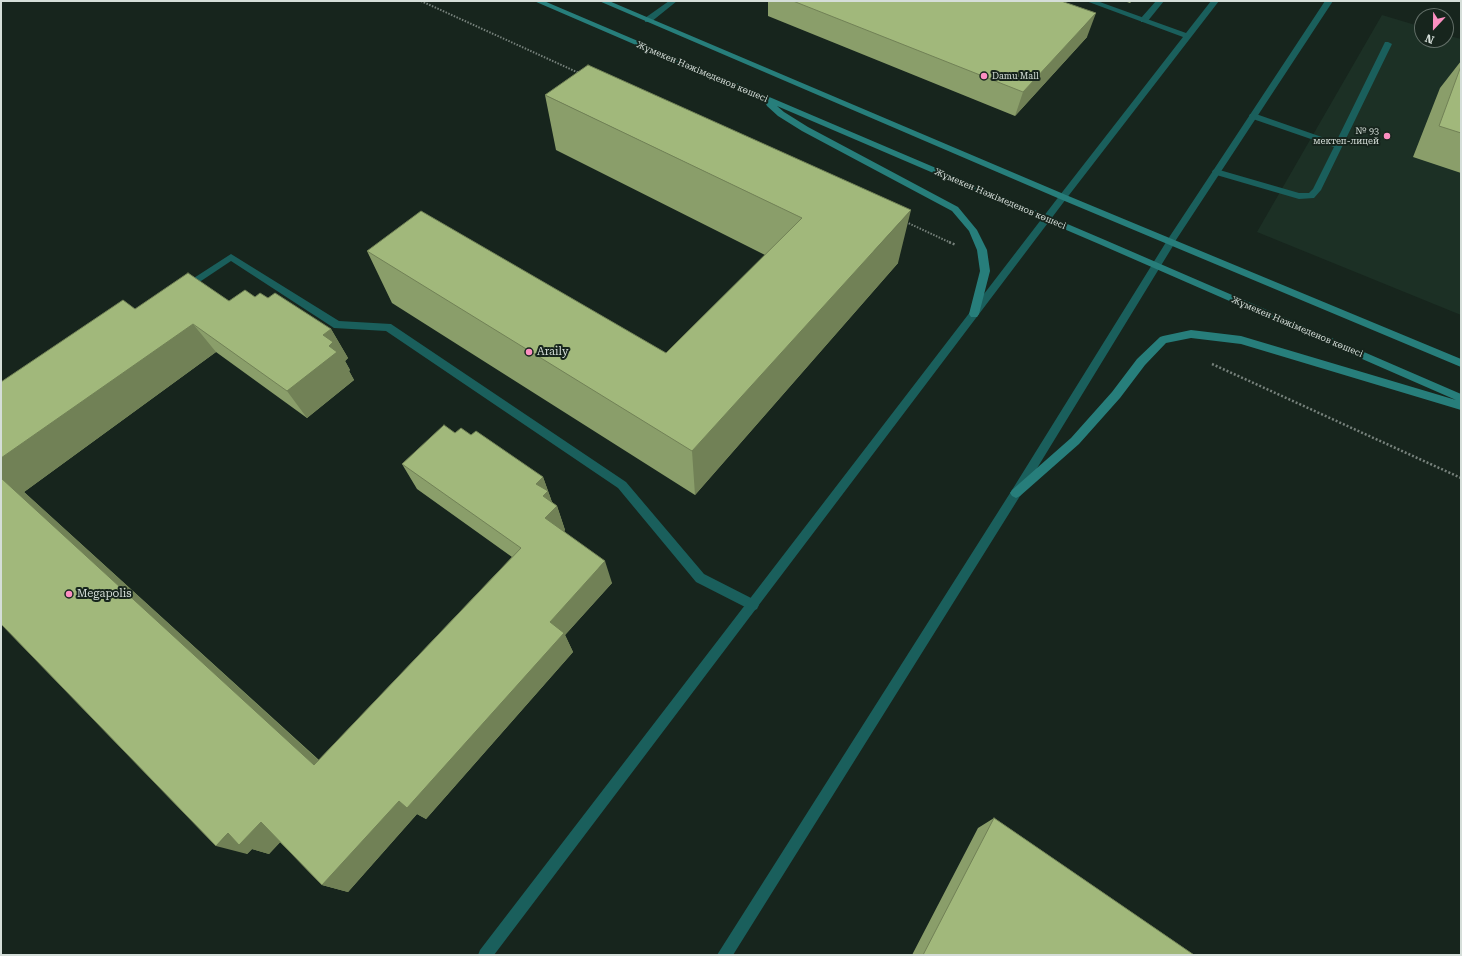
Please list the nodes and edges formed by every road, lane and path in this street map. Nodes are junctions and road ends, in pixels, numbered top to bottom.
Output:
1 (421, 1) edge
2 (538, 1) edge
3 (603, 1) edge
4 (673, 1) edge
5 (1090, 1) edge
6 (1160, 1) edge
7 (1215, 1) edge
8 (1329, 1) edge
9 (648, 20) junction
10 (1144, 20) junction
11 (1188, 36) junction
12 (1388, 44) dead end
13 (580, 74) edge
14 (762, 97) junction
15 (1253, 116) junction
16 (1338, 146) junction
17 (1216, 172) junction
18 (1063, 197) junction
19 (1046, 219) junction
20 (906, 222) dead end
21 (1171, 241) junction
22 (957, 245) dead end
23 (1155, 265) junction
24 (179, 292) edge
25 (974, 314) junction
26 (1461, 363) edge
27 (1212, 364) dead end
28 (1461, 398) edge
29 (1461, 406) edge
30 (1461, 478) edge
31 (1016, 493) junction
32 (752, 605) junction
33 (485, 955) edge
34 (724, 955) edge

1 - 13 path
2 - 14 main road, Жұмекен Нәжімеденов көшесі
3 - 9 main road
4 - 9 street
5 - 10 street
6 - 10 street
7 - 11 street
8 - 15 street
9 - 18 main road
10 - 11 street
11 - 18 street
12 - 16 street
14 - 19 main road, Жұмекен Нәжімеденов көшесі
14 - 25 main road
15 - 16 street
15 - 17 street
16 - 17 street
17 - 21 street
18 - 19 street
18 - 21 main road
19 - 23 main road, Жұмекен Нәжімеденов көшесі
19 - 25 street
20 - 22 path
21 - 23 street
21 - 26 main road
23 - 28 main road, Жұмекен Нәжімеденов көшесі
23 - 31 street
24 - 32 street
25 - 32 street
27 - 30 path
29 - 31 main road
31 - 34 street
32 - 33 street

